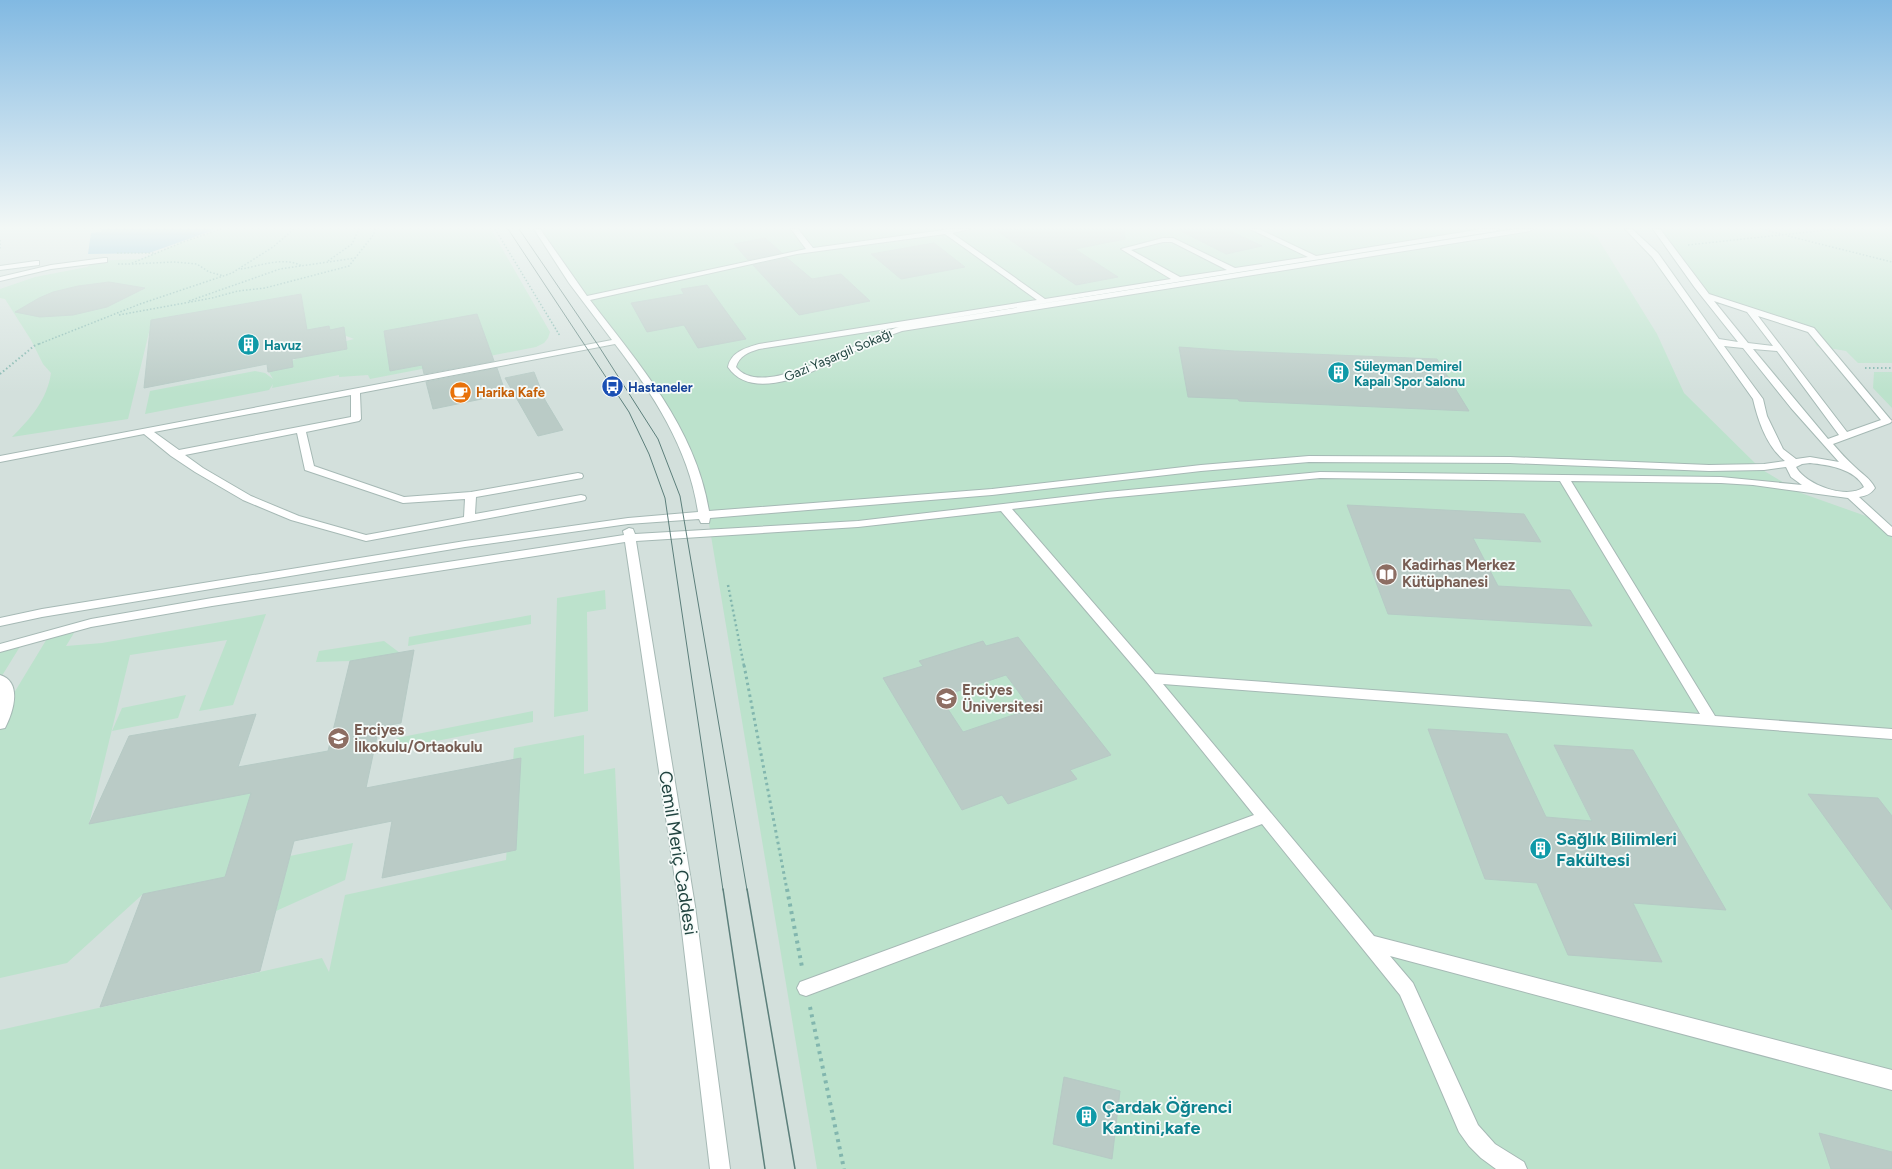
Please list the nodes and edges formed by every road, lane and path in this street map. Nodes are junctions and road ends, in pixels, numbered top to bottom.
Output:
1 (201, 284) edge
2 (238, 284) edge
3 (282, 284) edge
4 (528, 284) edge
5 (576, 284) edge
6 (651, 284) edge
7 (1019, 284) edge
8 (1156, 284) edge
9 (1186, 284) edge
10 (1675, 284) edge
11 (1697, 284) edge
12 (1706, 296) junction
13 (586, 298) junction
14 (1043, 301) junction
15 (179, 304) junction
16 (1750, 310) junction
17 (114, 316) junction
18 (1715, 340) junction
19 (618, 341) junction
20 (1746, 346) junction
21 (1779, 349) junction
22 (569, 350) junction
23 (1842, 368) junction
24 (1892, 368) edge
25 (0, 374) edge
26 (355, 391) junction
27 (301, 430) junction
28 (146, 431) junction
29 (1844, 436) junction
30 (1826, 443) junction
31 (175, 454) junction
32 (0, 459) edge
33 (1794, 463) junction
34 (1855, 472) junction
35 (578, 476) dead end
36 (1563, 477) junction
37 (1826, 491) junction
38 (471, 495) junction
39 (1851, 495) junction
40 (581, 498) dead end
41 (1004, 507) junction
42 (704, 514) junction
43 (469, 519) junction
44 (628, 521) junction
45 (707, 532) junction
46 (1892, 533) edge
47 (629, 538) junction
48 (728, 585) dead end
49 (0, 622) edge
50 (0, 648) edge
51 (1151, 678) junction
52 (0, 680) edge
53 (1712, 721) junction
54 (0, 724) edge
55 (1892, 734) edge
56 (1265, 817) junction
57 (1368, 942) junction
58 (806, 988) junction
59 (1892, 1080) edge
60 (720, 1169) edge
61 (844, 1169) edge
62 (1516, 1169) edge

1 - 17 path
2 - 15 path
3 - 15 path
4 - 22 path
5 - 13 street
6 - 13 street
7 - 14 street
8 - 14 street, Gazi Yaşargil Sokağı
9 - 14 street, Gazi Yaşargil Sokağı
10 - 18 street
11 - 12 street
12 - 16 street
12 - 20 street
13 - 19 street
15 - 17 path
16 - 21 street
16 - 23 street
17 - 25 path
18 - 20 street
18 - 33 street
19 - 22 street
19 - 42 street
20 - 21 street
20 - 30 street
21 - 29 street
22 - 26 street
23 - 24 path
23 - 29 street
26 - 27 street
26 - 28 street
27 - 31 street
27 - 38 street
28 - 31 street
28 - 32 street
29 - 30 street
30 - 34 street
31 - 43 street
33 - 34 street
33 - 37 street
33 - 42 street
34 - 39 street
35 - 38 street
36 - 37 street
36 - 41 street
36 - 53 street
37 - 39 street
38 - 43 street
39 - 46 street
40 - 43 street
41 - 45 street
41 - 51 street
42 - 44 street
42 - 45 street
44 - 47 street, Cemil Meriç Caddesi
44 - 49 street
45 - 47 street
47 - 50 street
47 - 60 street, Cemil Meriç Caddesi
48 - 58 path
51 - 53 street
51 - 56 street
52 - 54 street
53 - 55 street
56 - 57 street
56 - 58 street
57 - 59 street
57 - 62 street
58 - 61 path

